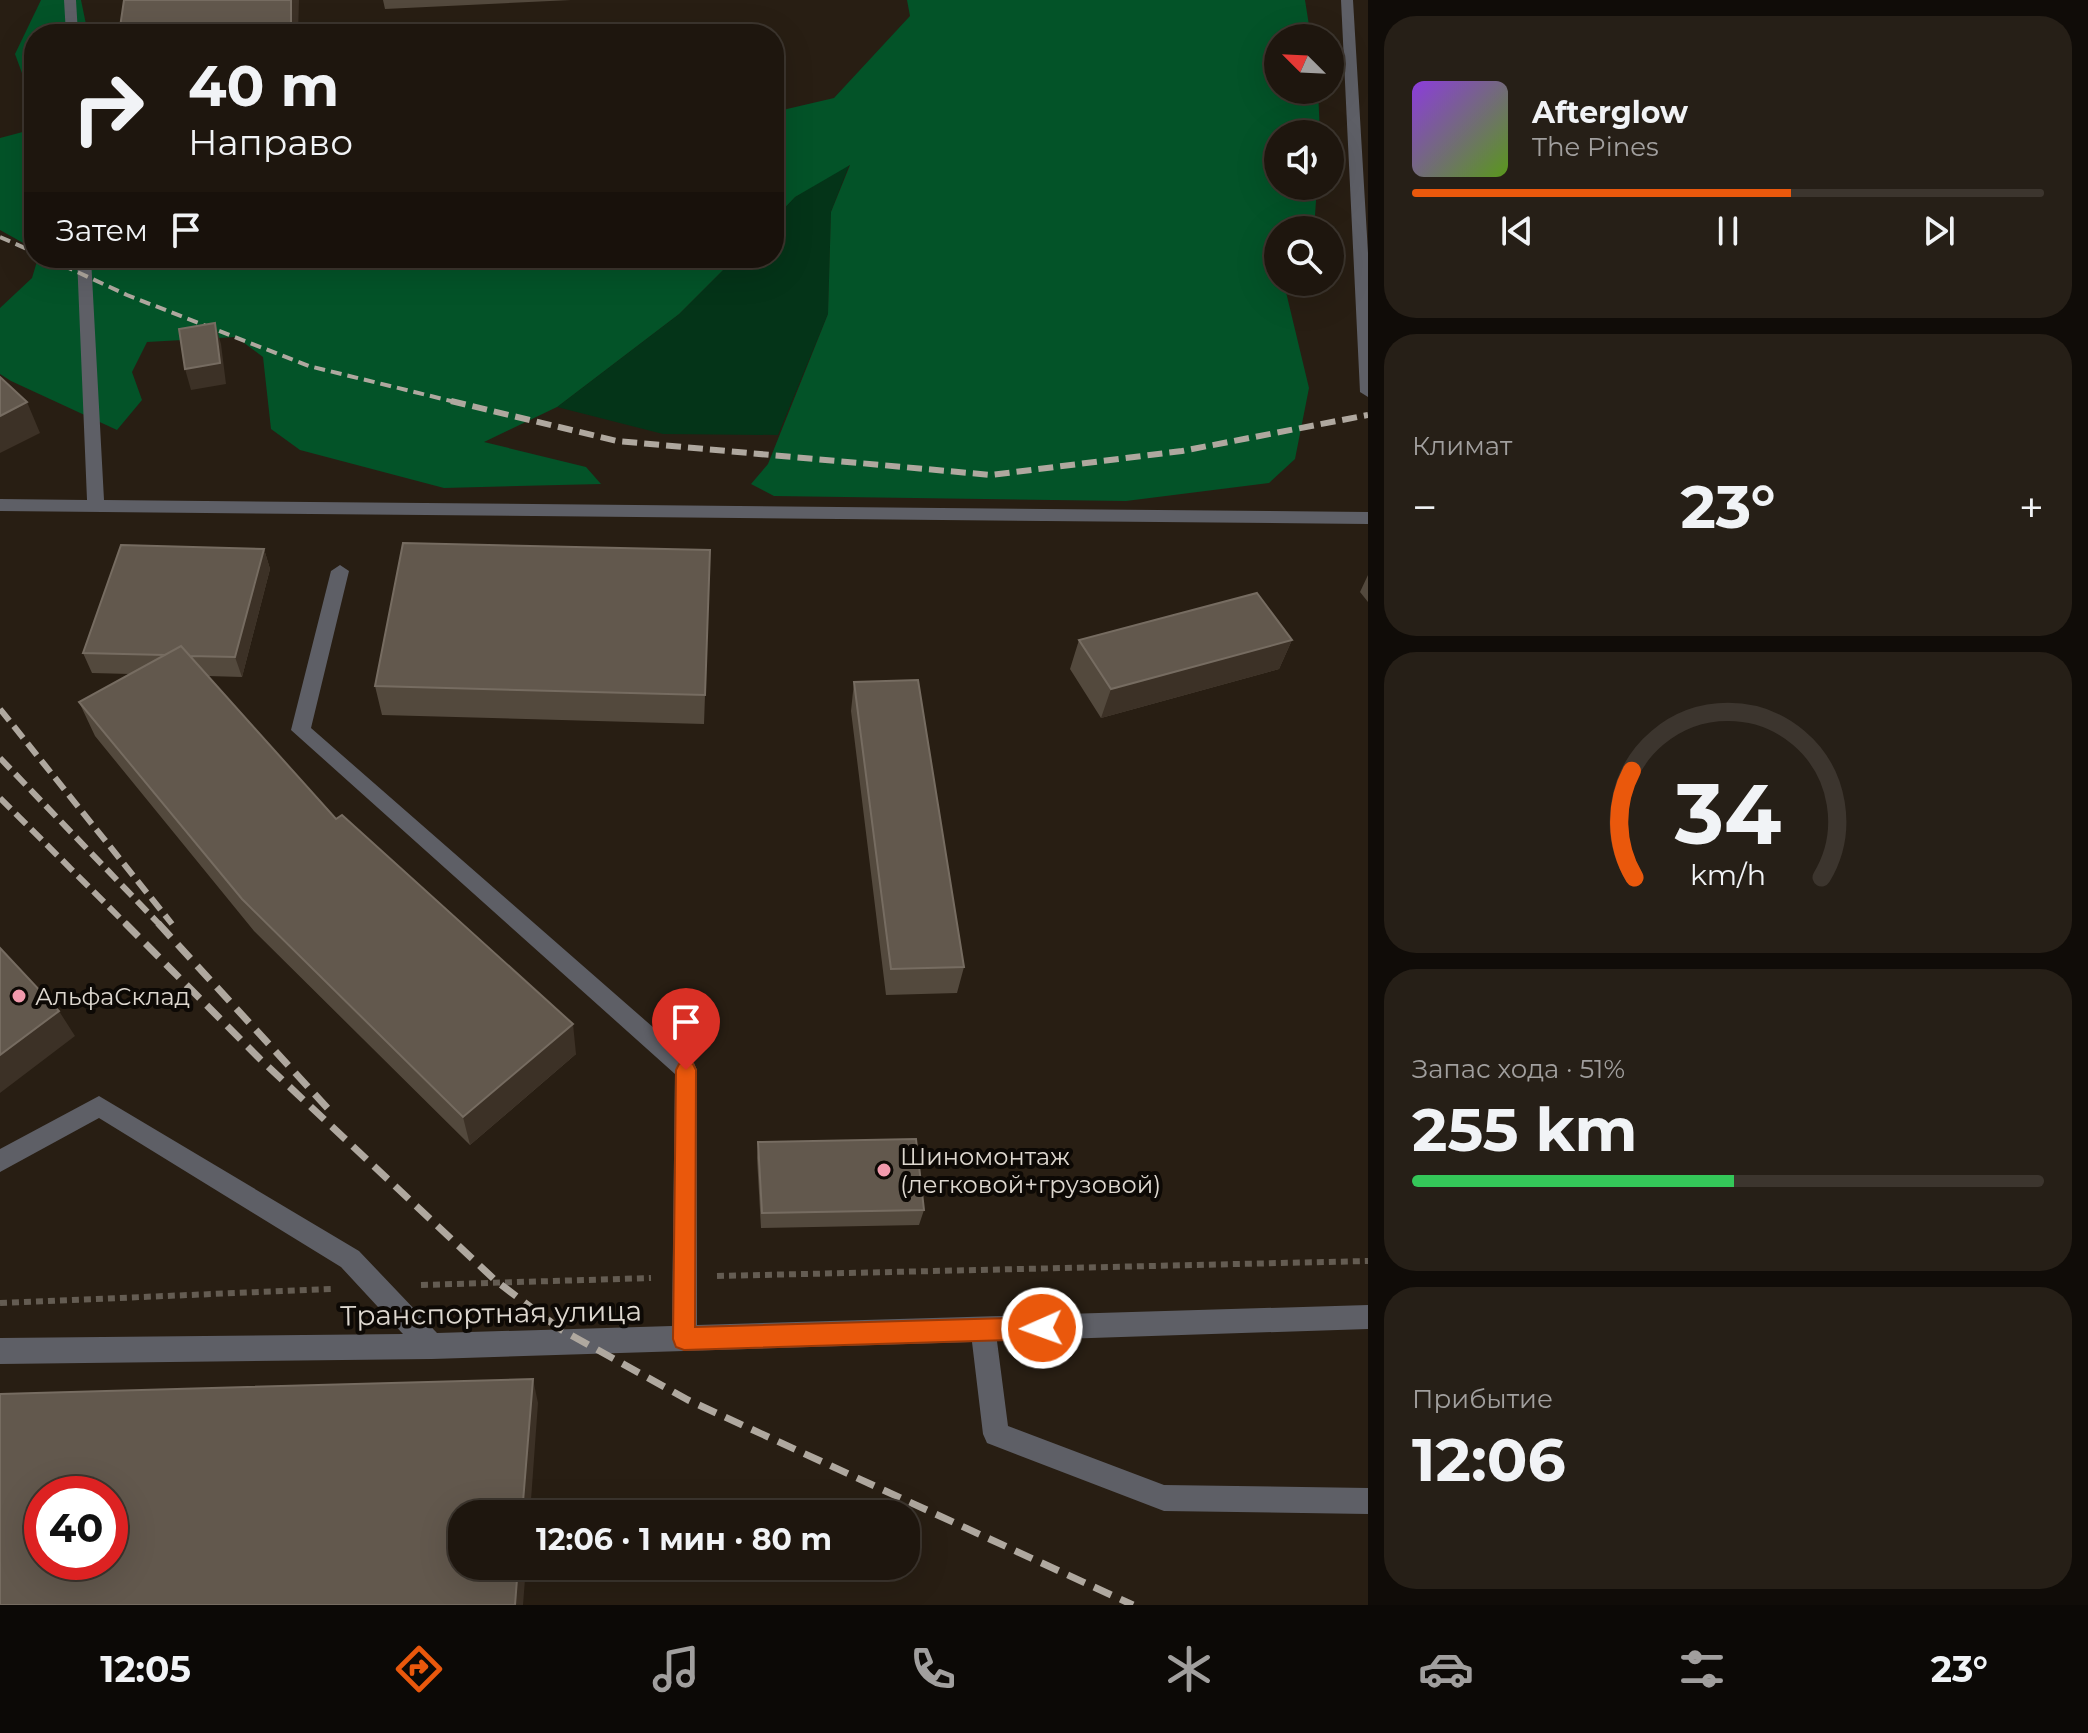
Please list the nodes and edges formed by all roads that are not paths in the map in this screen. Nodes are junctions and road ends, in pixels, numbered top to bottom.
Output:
1 (70, 0) edge
2 (1347, 0) edge
3 (71, 24) edge
4 (84, 268) edge
5 (1368, 392) edge
6 (0, 505) edge
7 (96, 506) junction
8 (1368, 518) edge
9 (340, 571) dead end
10 (0, 1161) edge
11 (1368, 1317) edge
12 (983, 1330) junction
13 (684, 1339) junction
14 (432, 1346) junction
15 (0, 1351) edge
16 (1368, 1501) edge

1 - 3 street
2 - 5 street
4 - 7 street
6 - 7 street
7 - 8 street
9 - 13 street
10 - 14 street
11 - 12 street, Транспортная улица
12 - 13 street, Транспортная улица
12 - 16 street
13 - 14 street, Транспортная улица
14 - 15 street, Транспортная улица

